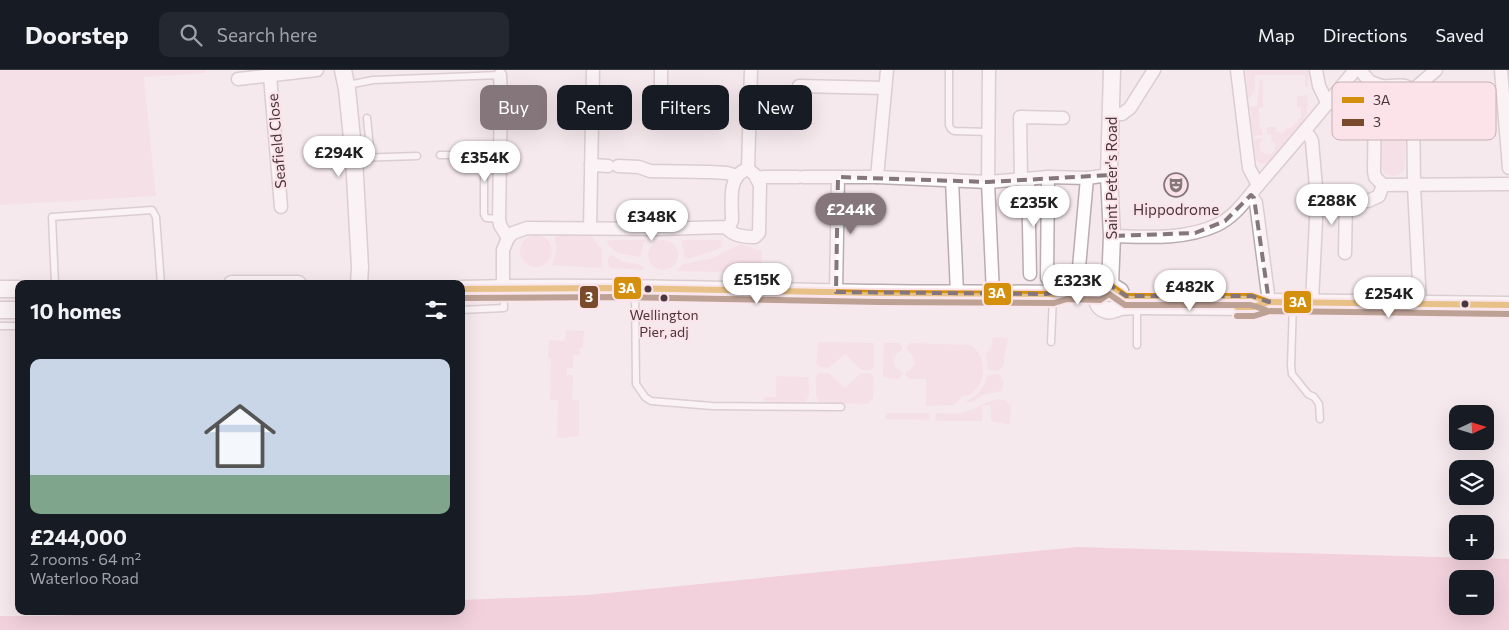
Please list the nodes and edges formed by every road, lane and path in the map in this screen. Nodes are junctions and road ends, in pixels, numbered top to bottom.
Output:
1 (317, 70) edge
2 (593, 70) edge
3 (661, 70) edge
4 (751, 70) edge
5 (887, 70) edge
6 (949, 70) edge
7 (989, 70) edge
8 (1112, 70) edge
9 (1154, 70) edge
10 (1237, 70) edge
11 (1316, 70) edge
12 (1356, 70) edge
13 (1360, 70) edge
14 (1436, 70) edge
15 (1501, 70) edge
16 (500, 75) joint
17 (270, 76) junction
18 (345, 78) edge
19 (238, 79) dead end
20 (1346, 82) edge
21 (1371, 82) edge
22 (1422, 82) edge
23 (661, 85) edge
24 (812, 86) edge
25 (884, 88) junction
26 (1332, 99) edge
27 (1328, 104) junction
28 (1111, 114) junction
29 (1507, 114) edge
30 (367, 118) dead end
31 (1064, 118) dead end
32 (989, 132) junction
33 (1305, 132) junction
34 (1375, 140) edge
35 (1413, 140) edge
36 (440, 155) dead end
37 (416, 156) dead end
38 (354, 158) junction
39 (371, 158) junction
40 (494, 163) junction
41 (591, 165) junction
42 (1509, 168) edge
43 (742, 173) junction
44 (1109, 175) junction
45 (838, 177) junction
46 (877, 177) junction
47 (1048, 178) junction
48 (1088, 178) junction
49 (757, 179) junction
50 (1025, 179) junction
51 (952, 180) junction
52 (988, 182) junction
53 (1509, 184) edge
54 (1383, 185) junction
55 (1414, 186) junction
56 (484, 189) junction
57 (499, 190) junction
58 (1255, 190) junction
59 (1316, 199) junction
60 (1346, 200) junction
61 (282, 207) dead end
62 (499, 219) junction
63 (726, 227) junction
64 (590, 228) junction
65 (1112, 236) junction
66 (508, 238) junction
67 (1345, 253) dead end
68 (1030, 274) dead end
69 (1047, 278) dead end
70 (55, 280) edge
71 (161, 280) edge
72 (359, 280) edge
73 (503, 288) junction
74 (0, 289) edge
75 (15, 289) edge
76 (465, 289) edge
77 (636, 289) junction
78 (1077, 290) junction
79 (836, 292) junction
80 (957, 293) junction
81 (993, 294) junction
82 (1054, 294) junction
83 (1109, 296) junction
84 (1268, 302) junction
85 (1293, 302) junction
86 (1312, 302) junction
87 (1420, 304) junction
88 (1509, 304) edge
89 (1137, 306) junction
90 (0, 310) edge
91 (15, 310) edge
92 (465, 310) edge
93 (0, 326) edge
94 (15, 326) edge
95 (1051, 342) dead end
96 (1137, 345) dead end
97 (841, 407) dead end
98 (1320, 419) dead end

1 - 17 street, Seafield Close
2 - 41 street
3 - 23 street
4 - 43 street
5 - 25 street
6 - 32 lane
7 - 32 street
8 - 28 street, Saint Peter's Road
9 - 28 street
10 - 58 street
11 - 27 street
12 - 20 street
13 - 21 street
14 - 22 street
15 - 29 street
16 - 18 lane
16 - 40 street
17 - 19 street, Seafield Close
17 - 61 street, Seafield Close
18 - 38 street
24 - 25 street
25 - 46 street
26 - 27 street
27 - 33 street
28 - 44 street, Saint Peter's Road
29 - 42 street
30 - 39 lane
31 - 50 street
32 - 52 street
33 - 58 street
33 - 59 street
34 - 54 street
35 - 55 street
36 - 40 lane
37 - 39 lane
38 - 39 lane
38 - 72 street
40 - 56 lane
40 - 57 street
41 - 43 street
41 - 64 street
43 - 49 street
43 - 63 street
44 - 48 street
44 - 65 street, Saint Peter's Road
45 - 46 street
45 - 49 street
45 - 79 street
46 - 51 street
47 - 48 street
47 - 50 street
47 - 69 street
48 - 78 street
49 - 63 street
50 - 52 street
50 - 68 street
51 - 52 street
51 - 80 street
52 - 81 street
53 - 55 street
54 - 55 street
54 - 60 street
55 - 87 street
56 - 57 lane
56 - 62 lane
57 - 62 street
58 - 65 street
58 - 84 street
59 - 60 street
59 - 86 street
60 - 67 street
62 - 66 street
63 - 64 street
64 - 66 street
65 - 83 street, Saint Peter's Road
66 - 73 street
70 - 71 lane
73 - 76 street
73 - 77 street
73 - 92 lane
74 - 75 street
77 - 79 street
77 - 97 lane
78 - 82 street
78 - 83 street
79 - 80 street
80 - 81 street
81 - 82 street
82 - 83 street
82 - 95 lane
83 - 84 street
83 - 89 street
84 - 85 street
84 - 89 street
85 - 86 street
85 - 98 lane
86 - 87 street
87 - 88 street
89 - 96 lane
90 - 91 street
93 - 94 lane

